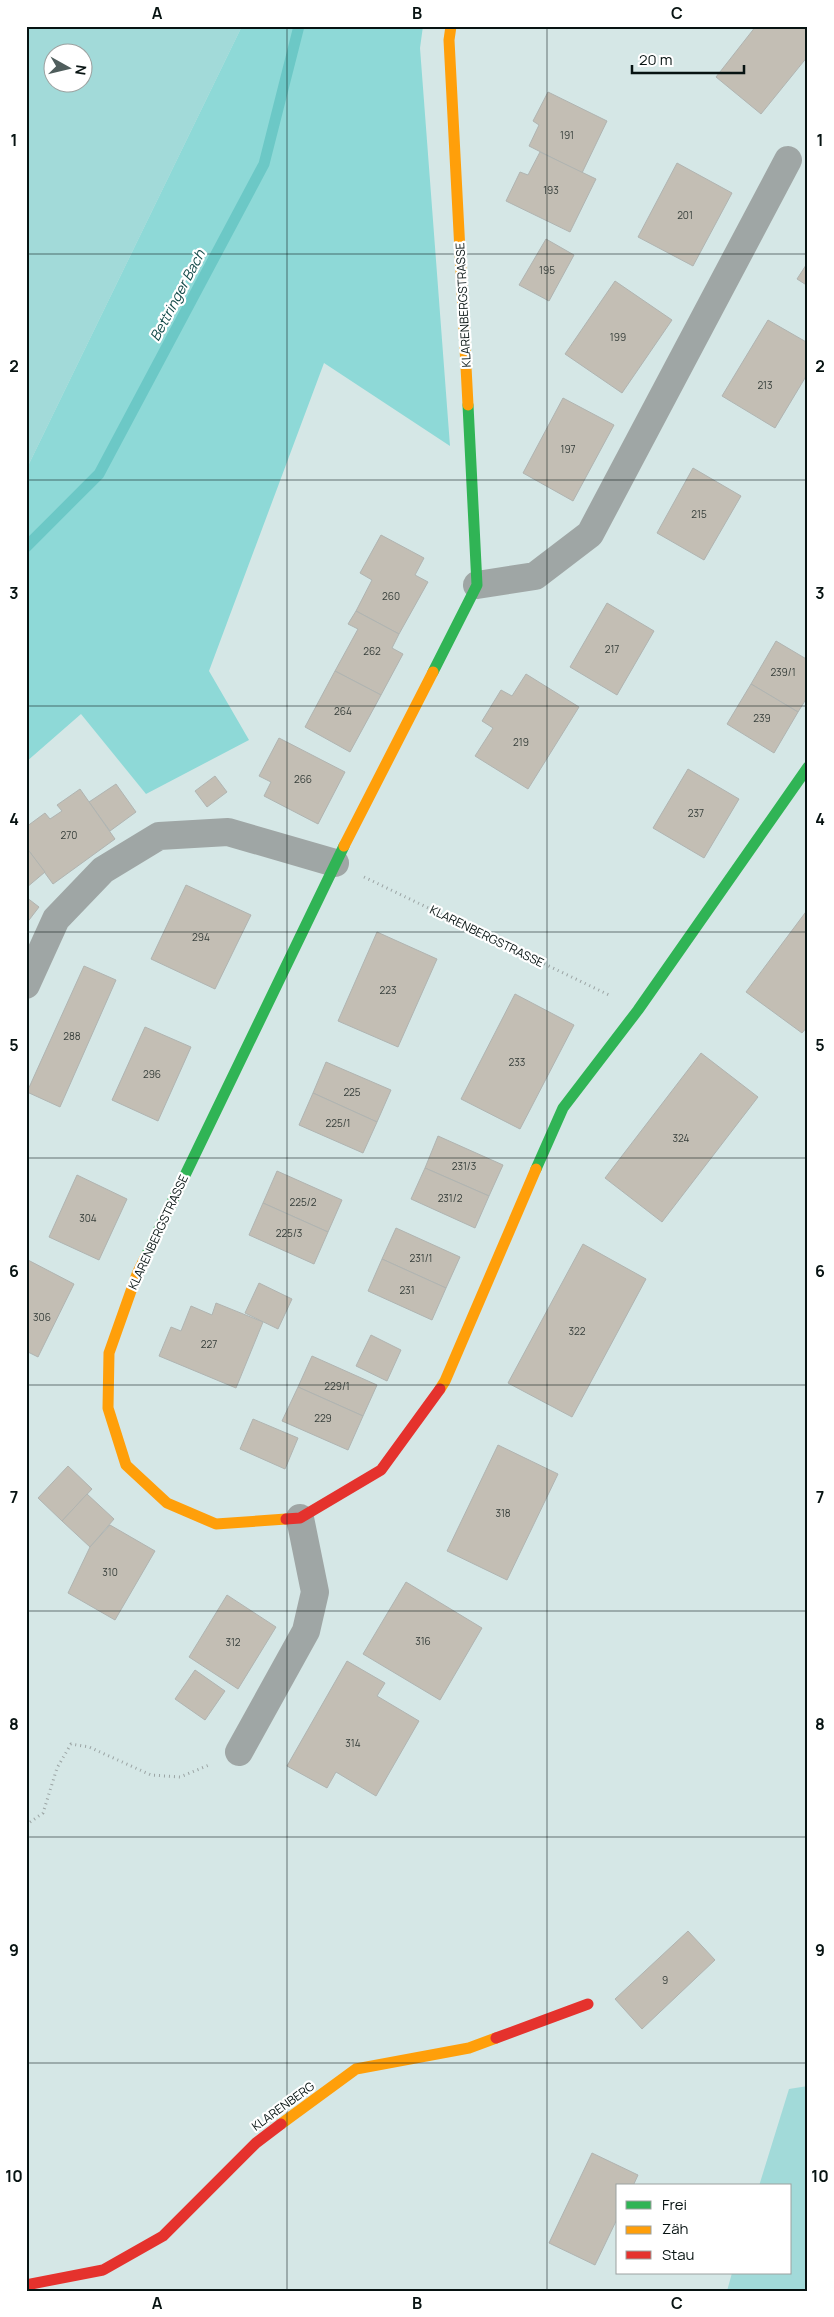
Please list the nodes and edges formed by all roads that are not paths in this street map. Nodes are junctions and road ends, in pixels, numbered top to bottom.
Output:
1 (452, 26) edge
2 (788, 160) dead end
3 (477, 585) junction
4 (808, 767) edge
5 (335, 863) junction
6 (26, 985) edge
7 (300, 1518) junction
8 (239, 1752) road end
9 (588, 2004) dead end
10 (26, 2285) edge

1 - 3 street, KLARENBERGSTRASSE
2 - 3 street
3 - 5 street, KLARENBERGSTRASSE
4 - 7 street, KLARENBERGSTRASSE
5 - 6 street
5 - 7 street, KLARENBERGSTRASSE
7 - 8 street
9 - 10 street, KLARENBERG

